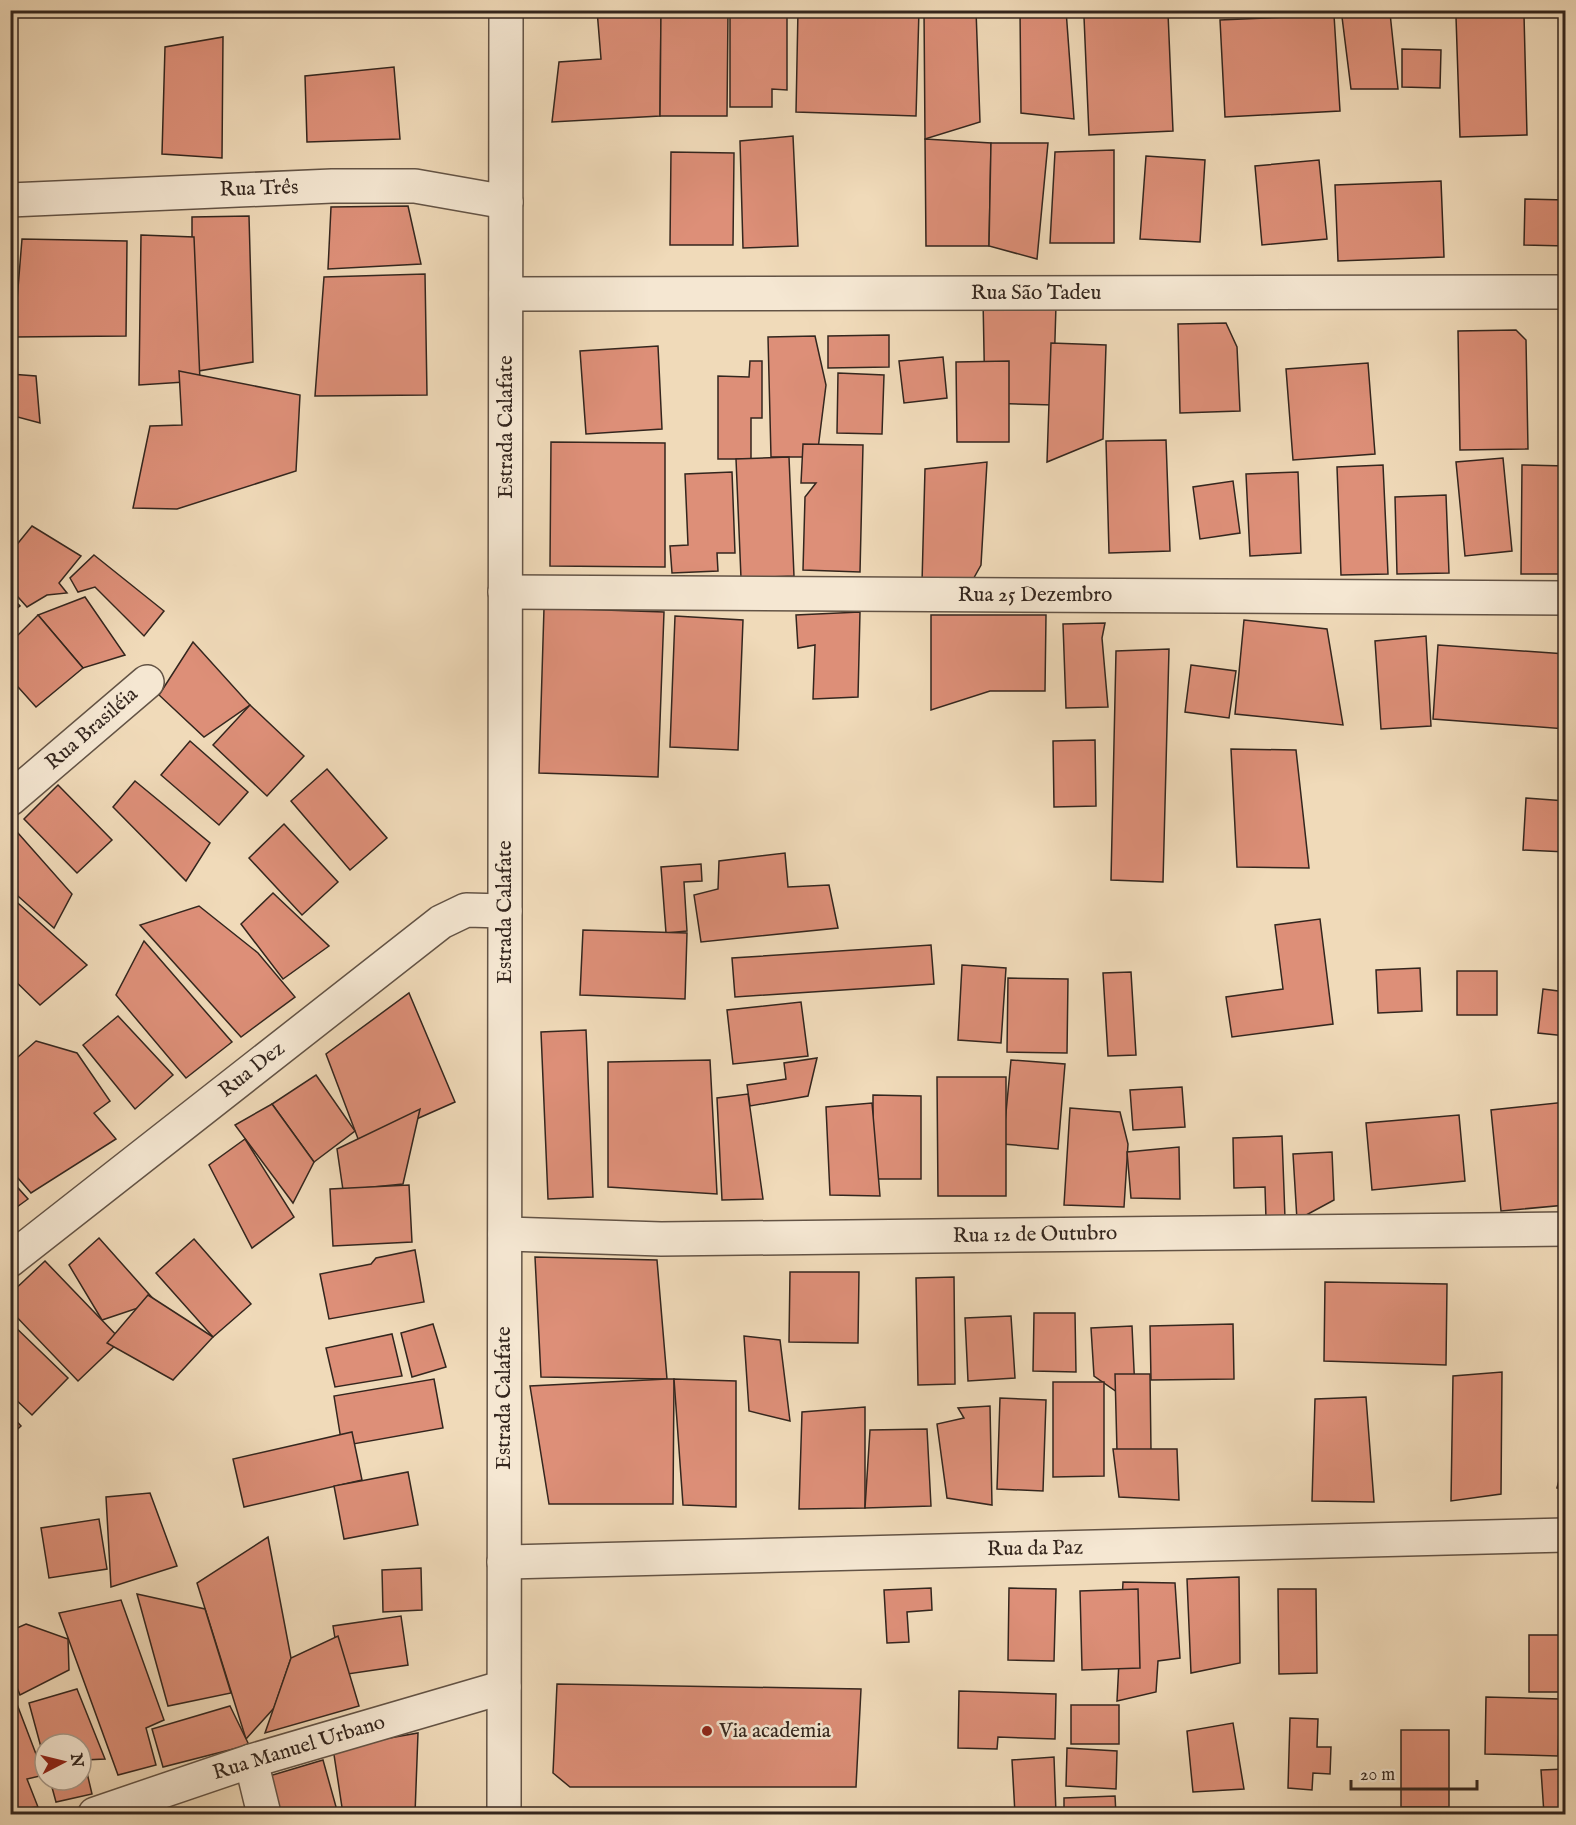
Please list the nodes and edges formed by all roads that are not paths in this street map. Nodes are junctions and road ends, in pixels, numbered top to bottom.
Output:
1 (506, 10) edge
2 (10, 200) edge
3 (506, 202) junction
4 (1566, 292) edge
5 (506, 294) junction
6 (505, 592) junction
7 (1566, 598) edge
8 (147, 682) dead end
9 (10, 799) edge
10 (505, 910) junction
11 (1566, 1229) edge
12 (505, 1234) junction
13 (10, 1260) edge
14 (1566, 1535) edge
15 (504, 1562) junction
16 (504, 1687) junction
17 (251, 1761) junction
18 (95, 1815) edge
19 (264, 1815) edge
20 (504, 1815) edge

1 - 3 street, Estrada Calafate
2 - 3 street, Rua Três
3 - 5 street, Estrada Calafate
4 - 5 street, Rua São Tadeu
5 - 6 street, Estrada Calafate
6 - 7 street, Rua 25 Dezembro
6 - 10 street, Estrada Calafate
8 - 9 street, Rua Brasiléia
10 - 12 street, Estrada Calafate
10 - 13 street, Rua Dez
11 - 12 street, Rua 12 de Outubro
12 - 15 street, Estrada Calafate
14 - 15 street, Rua da Paz
15 - 16 street, Estrada Calafate
16 - 17 street, Rua Manuel Urbano
16 - 20 street, Estrada Calafate
17 - 18 street, Rua Manuel Urbano
17 - 19 street

